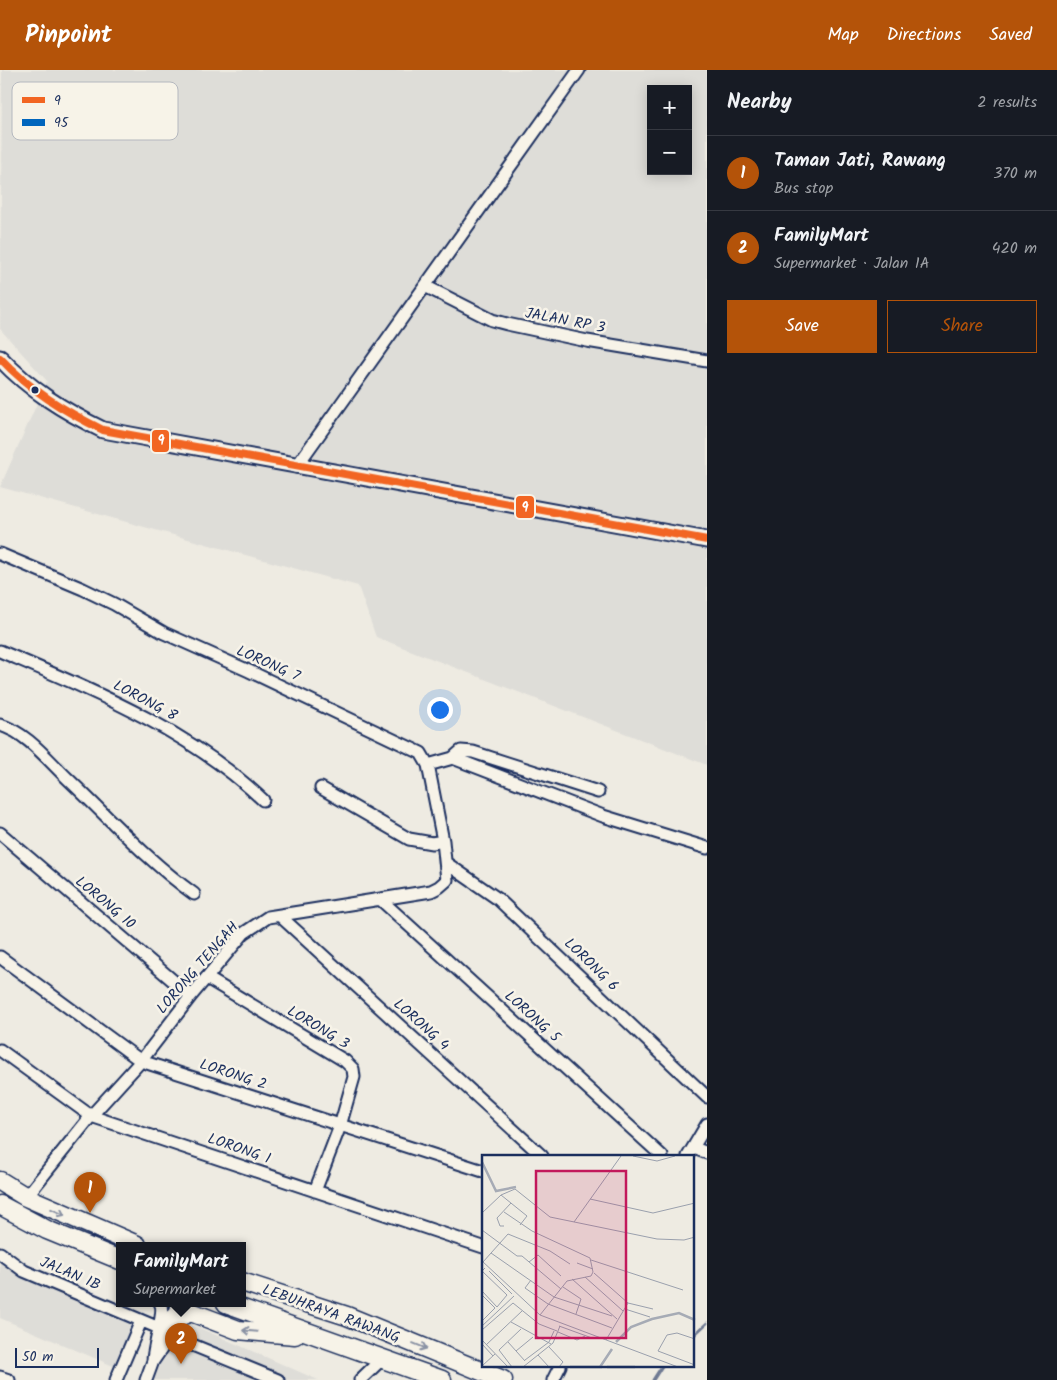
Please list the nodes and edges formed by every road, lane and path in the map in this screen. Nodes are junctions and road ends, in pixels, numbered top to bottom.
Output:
1 (579, 70) edge
2 (425, 286) junction
3 (0, 358) edge
4 (707, 361) edge
5 (296, 466) junction
6 (707, 540) edge
7 (0, 554) edge
8 (0, 651) edge
9 (0, 725) edge
10 (453, 758) junction
11 (428, 765) junction
12 (321, 788) dead end
13 (598, 792) dead end
14 (263, 800) dead end
15 (0, 833) edge
16 (443, 841) junction
17 (707, 848) edge
18 (446, 863) junction
19 (194, 894) dead end
20 (381, 900) junction
21 (280, 916) junction
22 (0, 958) edge
23 (206, 978) junction
24 (191, 996) junction
25 (0, 1050) edge
26 (141, 1061) junction
27 (707, 1096) edge
28 (91, 1116) junction
29 (707, 1124) edge
30 (340, 1126) junction
31 (691, 1152) edge
32 (707, 1153) edge
33 (541, 1155) edge
34 (661, 1155) edge
35 (482, 1171) edge
36 (0, 1181) edge
37 (315, 1191) junction
38 (26, 1197) junction
39 (0, 1205) edge
40 (130, 1242) edge
41 (482, 1247) edge
42 (0, 1254) edge
43 (112, 1257) edge
44 (246, 1283) edge
45 (161, 1307) edge
46 (237, 1307) edge
47 (347, 1316) junction
48 (142, 1321) junction
49 (169, 1321) edge
50 (316, 1336) junction
51 (334, 1342) junction
52 (383, 1358) junction
53 (559, 1368) edge
54 (0, 1377) edge
55 (9, 1380) edge
56 (116, 1380) edge
57 (146, 1380) edge
58 (278, 1380) edge
59 (360, 1380) edge
60 (442, 1380) edge
61 (503, 1380) edge
62 (553, 1380) edge

1 - 2 street
2 - 4 street, JALAN RP 3
2 - 5 street
3 - 5 street
5 - 6 street
7 - 11 street, LORONG 7
8 - 14 street, LORONG 8
9 - 19 street
10 - 11 street
10 - 13 street
10 - 17 street
11 - 16 street
12 - 16 street
15 - 24 street, LORONG 10
16 - 18 street
18 - 20 street, LORONG TENGAH
18 - 27 street, LORONG 6
20 - 21 street, LORONG TENGAH
20 - 34 street, LORONG 5
21 - 23 street, LORONG TENGAH
21 - 33 street, LORONG 4
22 - 26 street, LORONG 2
23 - 24 street, LORONG TENGAH
23 - 30 street, LORONG 3
24 - 26 street, LORONG TENGAH
25 - 28 street, LORONG 1
26 - 28 street, LORONG TENGAH
26 - 30 street, LORONG 2
28 - 37 street, LORONG 1
28 - 38 street, LORONG TENGAH
29 - 31 street
30 - 35 street, LORONG 2
30 - 37 street, LORONG 3
31 - 32 street
36 - 38 main road
37 - 41 street, LORONG 1
38 -> 40 main road
39 - 43 main road
42 - 48 street, JALAN 1B
44 - 47 main road, LEBUHRAYA RAWANG
45 - 49 street
46 - 50 main road, LEBUHRAYA RAWANG
47 - 51 main road
47 -> 61 main road, LEBUHRAYA RAWANG
48 - 49 street, JALAN 1B
48 - 56 street
50 -> 49 main road
49 - 57 street
49 - 58 street, JALAN 1B
50 - 51 main road, LEBUHRAYA RAWANG
51 - 52 main road, LEBUHRAYA RAWANG
52 - 59 street
52 - 60 main road, LEBUHRAYA RAWANG
53 - 62 street
54 - 55 street

